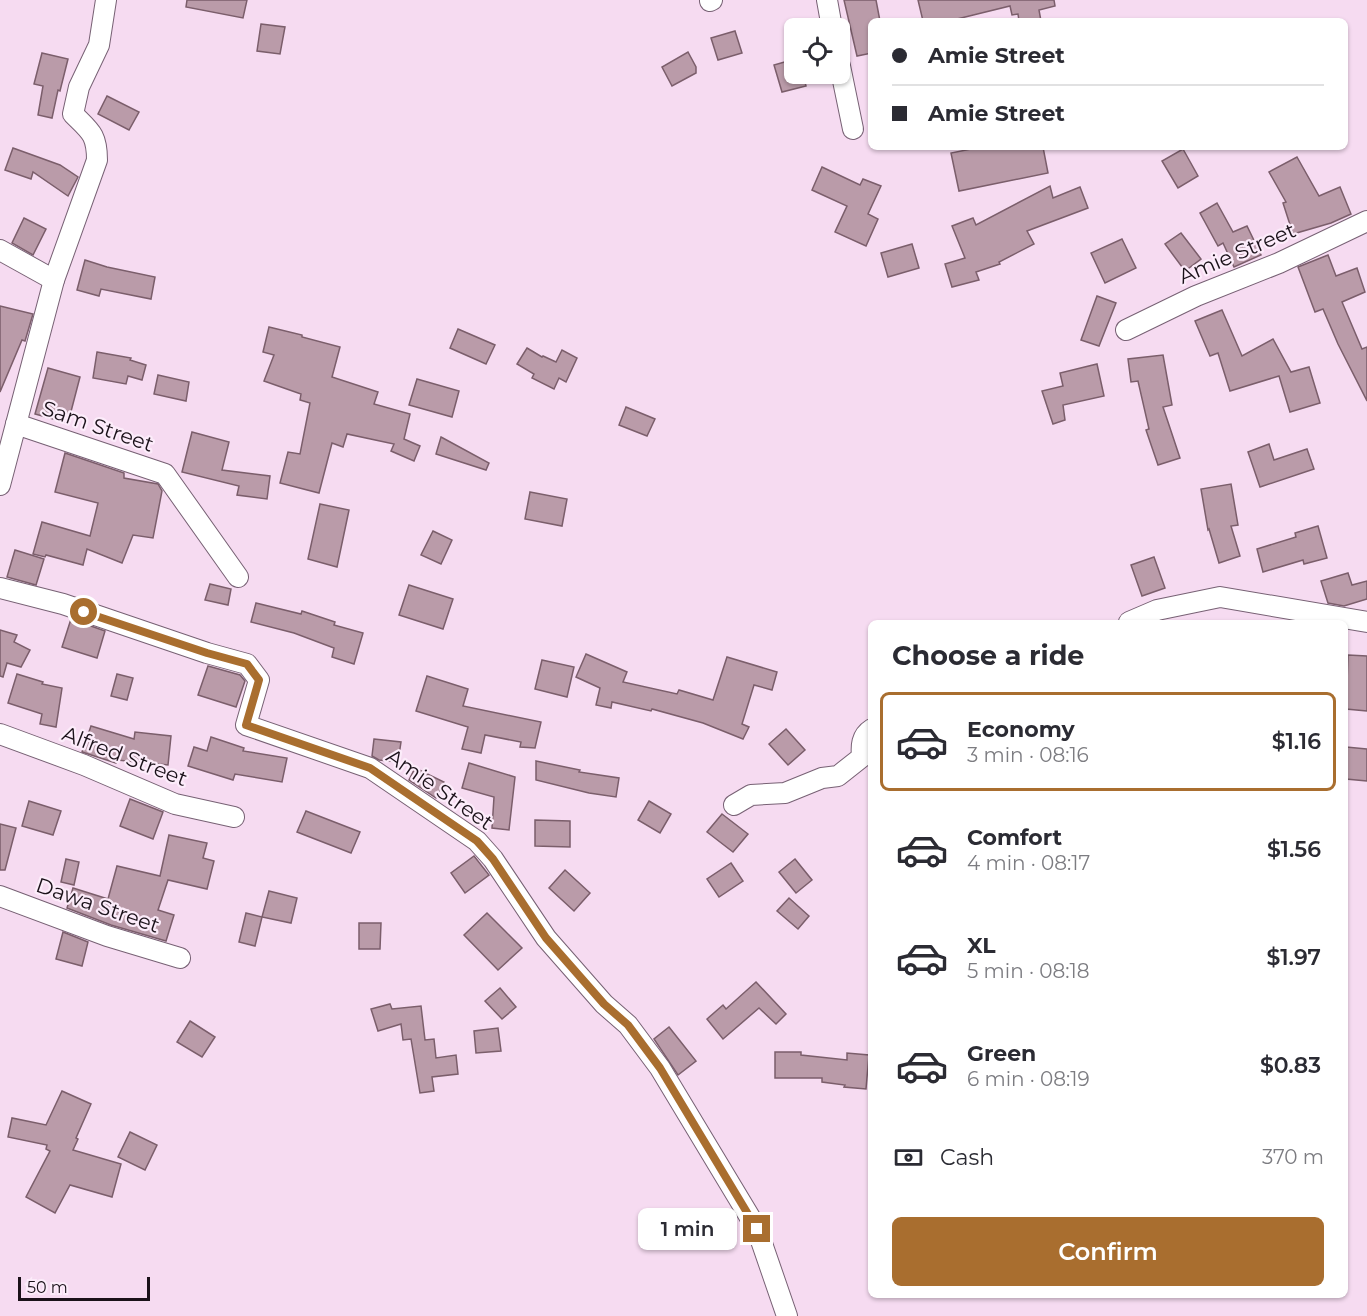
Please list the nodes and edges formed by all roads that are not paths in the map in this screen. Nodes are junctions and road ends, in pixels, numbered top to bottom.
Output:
1 (106, 0) edge
2 (827, 0) edge
3 (830, 18) edge
4 (844, 84) edge
5 (853, 129) dead end
6 (1367, 221) edge
7 (0, 250) edge
8 (54, 280) junction
9 (1126, 330) dead end
10 (16, 424) junction
11 (0, 485) edge
12 (238, 577) dead end
13 (0, 588) edge
14 (1134, 620) edge
15 (1367, 622) edge
16 (868, 731) edge
17 (0, 734) edge
18 (734, 805) dead end
19 (234, 817) dead end
20 (0, 896) edge
21 (180, 958) dead end
22 (788, 1316) edge

1 - 8 street
2 - 3 street
4 - 5 street
6 - 9 street, Amie Street
7 - 8 street
8 - 10 street
10 - 11 street
10 - 12 street, Sam Street
13 - 22 street, Amie Street
14 - 15 street
16 - 18 street
17 - 19 street, Alfred Street
20 - 21 street, Dawa Street

